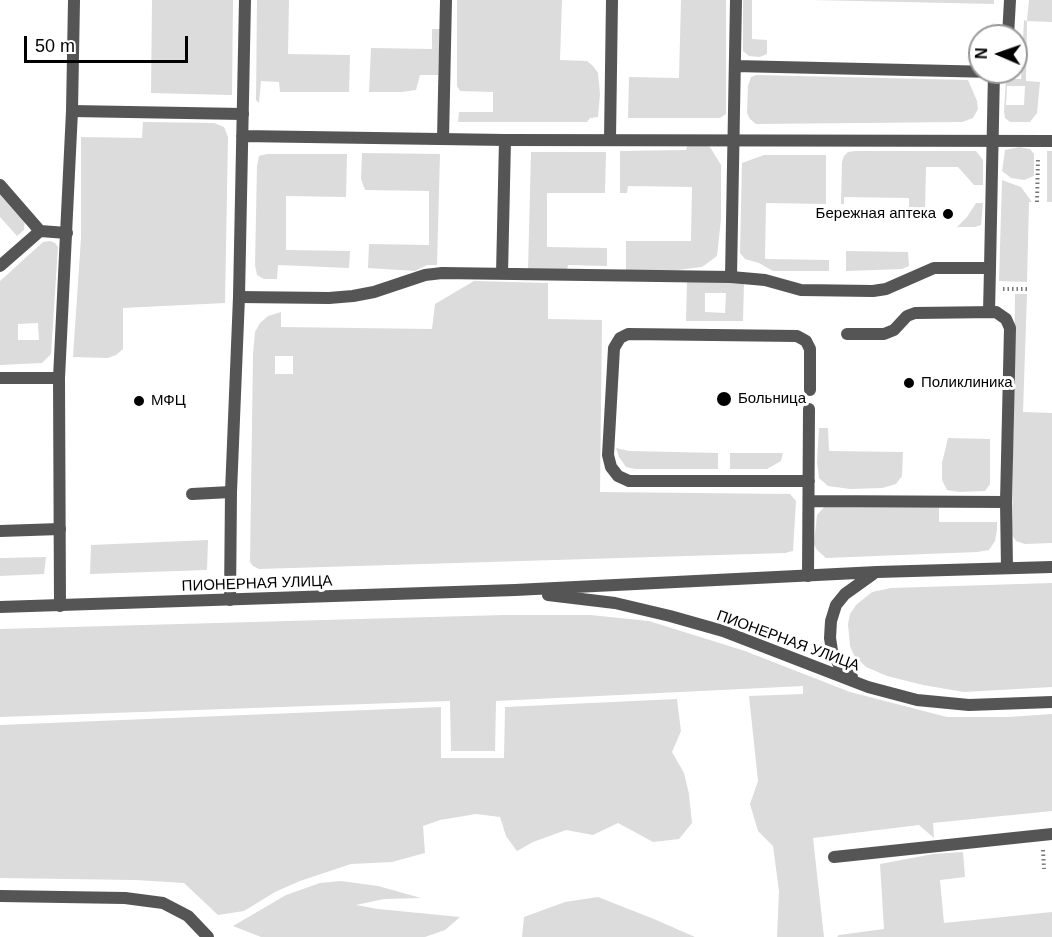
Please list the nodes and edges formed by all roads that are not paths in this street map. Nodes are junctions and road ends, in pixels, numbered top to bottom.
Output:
1 (74, 0) edge
2 (245, 0) edge
3 (446, 0) edge
4 (612, 0) edge
5 (736, 0) edge
6 (1010, 0) edge
7 (1009, 24) edge
8 (735, 66) junction
9 (968, 71) edge
10 (993, 84) edge
11 (72, 111) junction
12 (243, 114) junction
13 (242, 136) junction
14 (442, 139) junction
15 (610, 139) junction
16 (505, 140) junction
17 (991, 140) junction
18 (734, 141) junction
19 (1052, 141) edge
20 (0, 185) edge
21 (40, 231) junction
22 (67, 233) junction
23 (0, 266) edge
24 (990, 268) junction
25 (502, 274) junction
26 (731, 277) junction
27 (239, 297) junction
28 (989, 312) junction
29 (847, 334) dead end
30 (0, 378) edge
31 (59, 378) junction
32 (810, 390) dead end
33 (809, 409) dead end
34 (809, 481) junction
35 (231, 492) junction
36 (192, 494) dead end
37 (809, 501) junction
38 (1006, 502) junction
39 (60, 529) junction
40 (0, 531) edge
41 (1052, 567) edge
42 (1007, 568) junction
43 (877, 572) junction
44 (808, 576) junction
45 (515, 591) junction
46 (230, 600) junction
47 (60, 606) junction
48 (0, 608) edge
49 (868, 687) junction
50 (1052, 702) edge
51 (1052, 834) edge
52 (834, 857) dead end
53 (0, 896) edge
54 (208, 937) edge

1 - 11 street
2 - 12 street
3 - 14 street
4 - 15 street
5 - 8 street
6 - 7 street
8 - 9 street
8 - 18 street
10 - 17 street
11 - 12 street
11 - 22 street
12 - 13 street
13 - 14 street
13 - 27 street
14 - 16 street
15 - 16 street
15 - 18 street
16 - 25 street
17 - 18 street
17 - 19 street
17 - 24 street
18 - 26 street
20 - 21 street
21 - 22 street
21 - 23 street
22 - 31 street
24 - 26 street
24 - 28 street
25 - 26 street
25 - 27 street
27 - 35 street
28 - 29 street
28 - 38 street
30 - 31 street
31 - 39 street
32 - 34 street
33 - 34 street
34 - 37 street
35 - 36 street
35 - 46 street
37 - 38 street
37 - 44 street
38 - 42 street
39 - 40 street
39 - 47 street
41 - 42 street, ПИОНЕРНАЯ УЛИЦА
42 - 43 street, ПИОНЕРНАЯ УЛИЦА
43 - 44 street, ПИОНЕРНАЯ УЛИЦА
43 - 49 street
44 - 45 street, ПИОНЕРНАЯ УЛИЦА
45 - 46 street, ПИОНЕРНАЯ УЛИЦА
45 - 49 street, ПИОНЕРНАЯ УЛИЦА
46 - 47 street, ПИОНЕРНАЯ УЛИЦА
47 - 48 street, ПИОНЕРНАЯ УЛИЦА
49 - 50 street, ПИОНЕРНАЯ УЛИЦА
51 - 52 street
53 - 54 street

